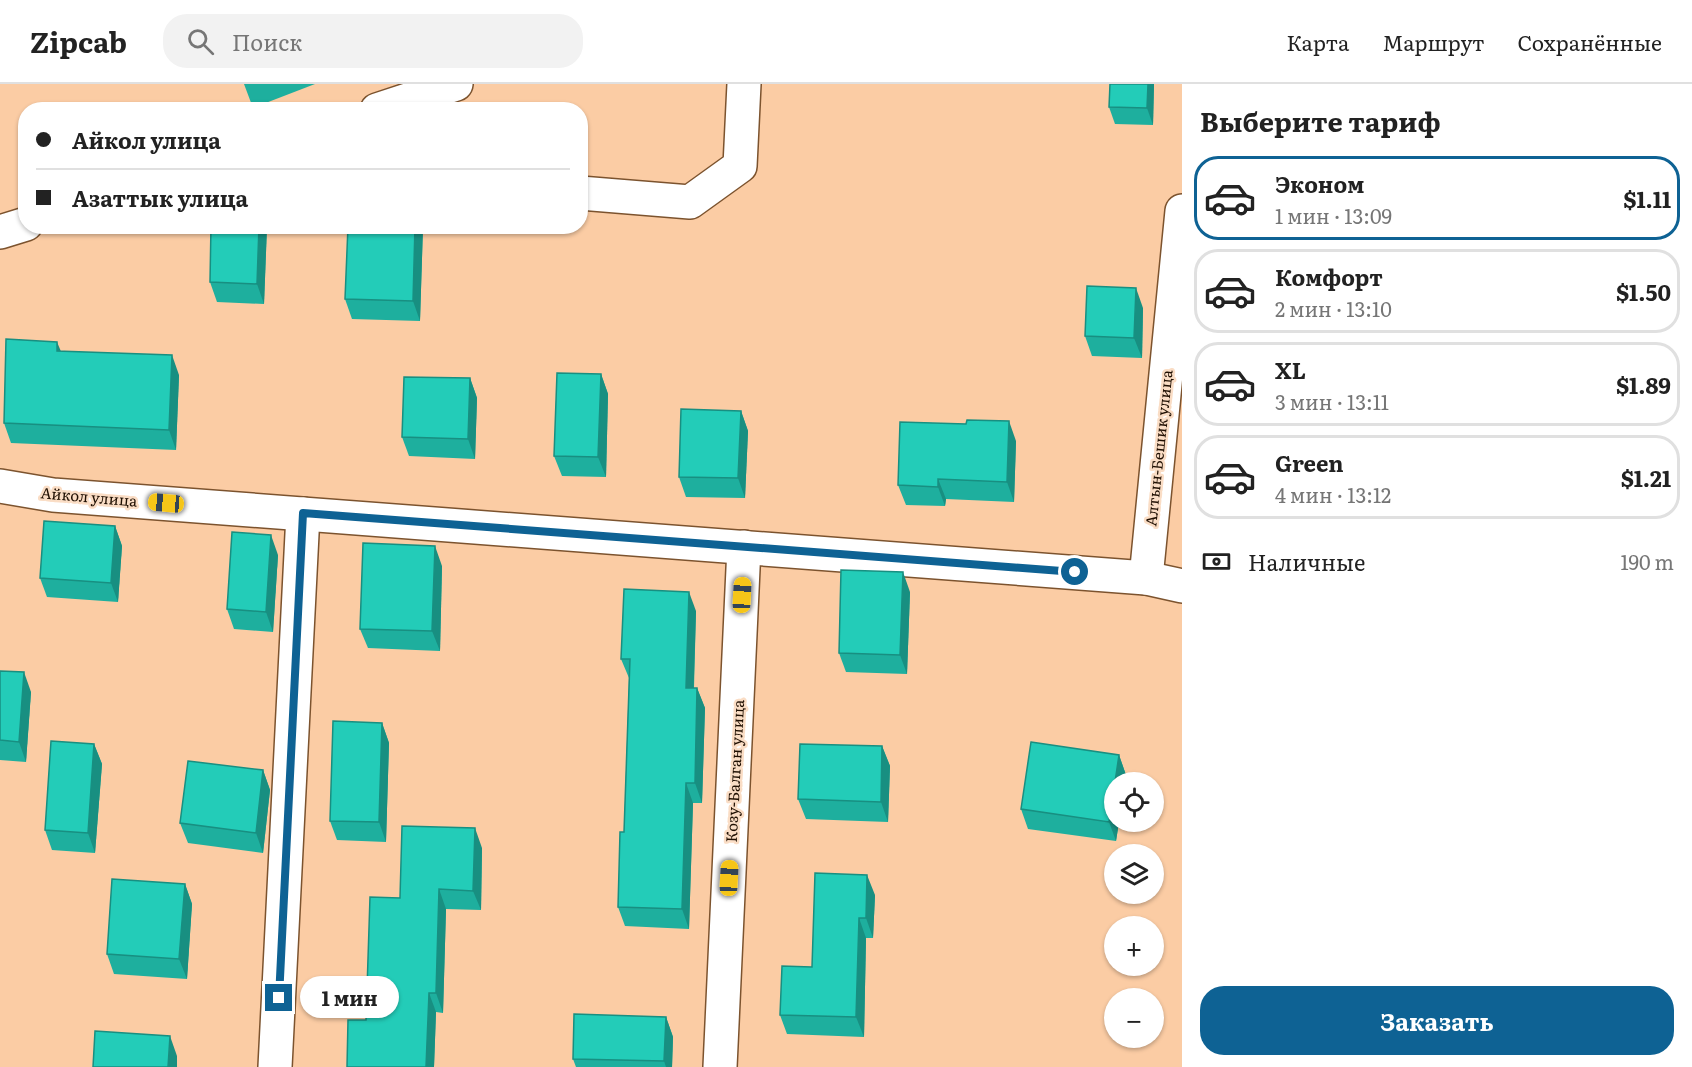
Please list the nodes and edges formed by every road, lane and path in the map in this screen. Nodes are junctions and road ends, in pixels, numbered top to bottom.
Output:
1 (456, 84) edge
2 (744, 84) edge
3 (401, 102) edge
4 (588, 194) edge
5 (1182, 211) edge
6 (18, 226) edge
7 (0, 232) edge
8 (0, 486) edge
9 (303, 513) junction
10 (744, 547) junction
11 (1146, 578) junction
12 (1182, 586) edge
13 (275, 1067) edge
14 (720, 1067) edge

1 - 3 street
2 - 4 street
5 - 11 street, Алтын-Бешик улица
6 - 7 street
8 - 9 street, Айкол улица
9 - 10 street, Айкол улица
9 - 13 street
10 - 11 street, Айкол улица
10 - 14 street, Козу-Балган улица
11 - 12 street, Айкол улица

